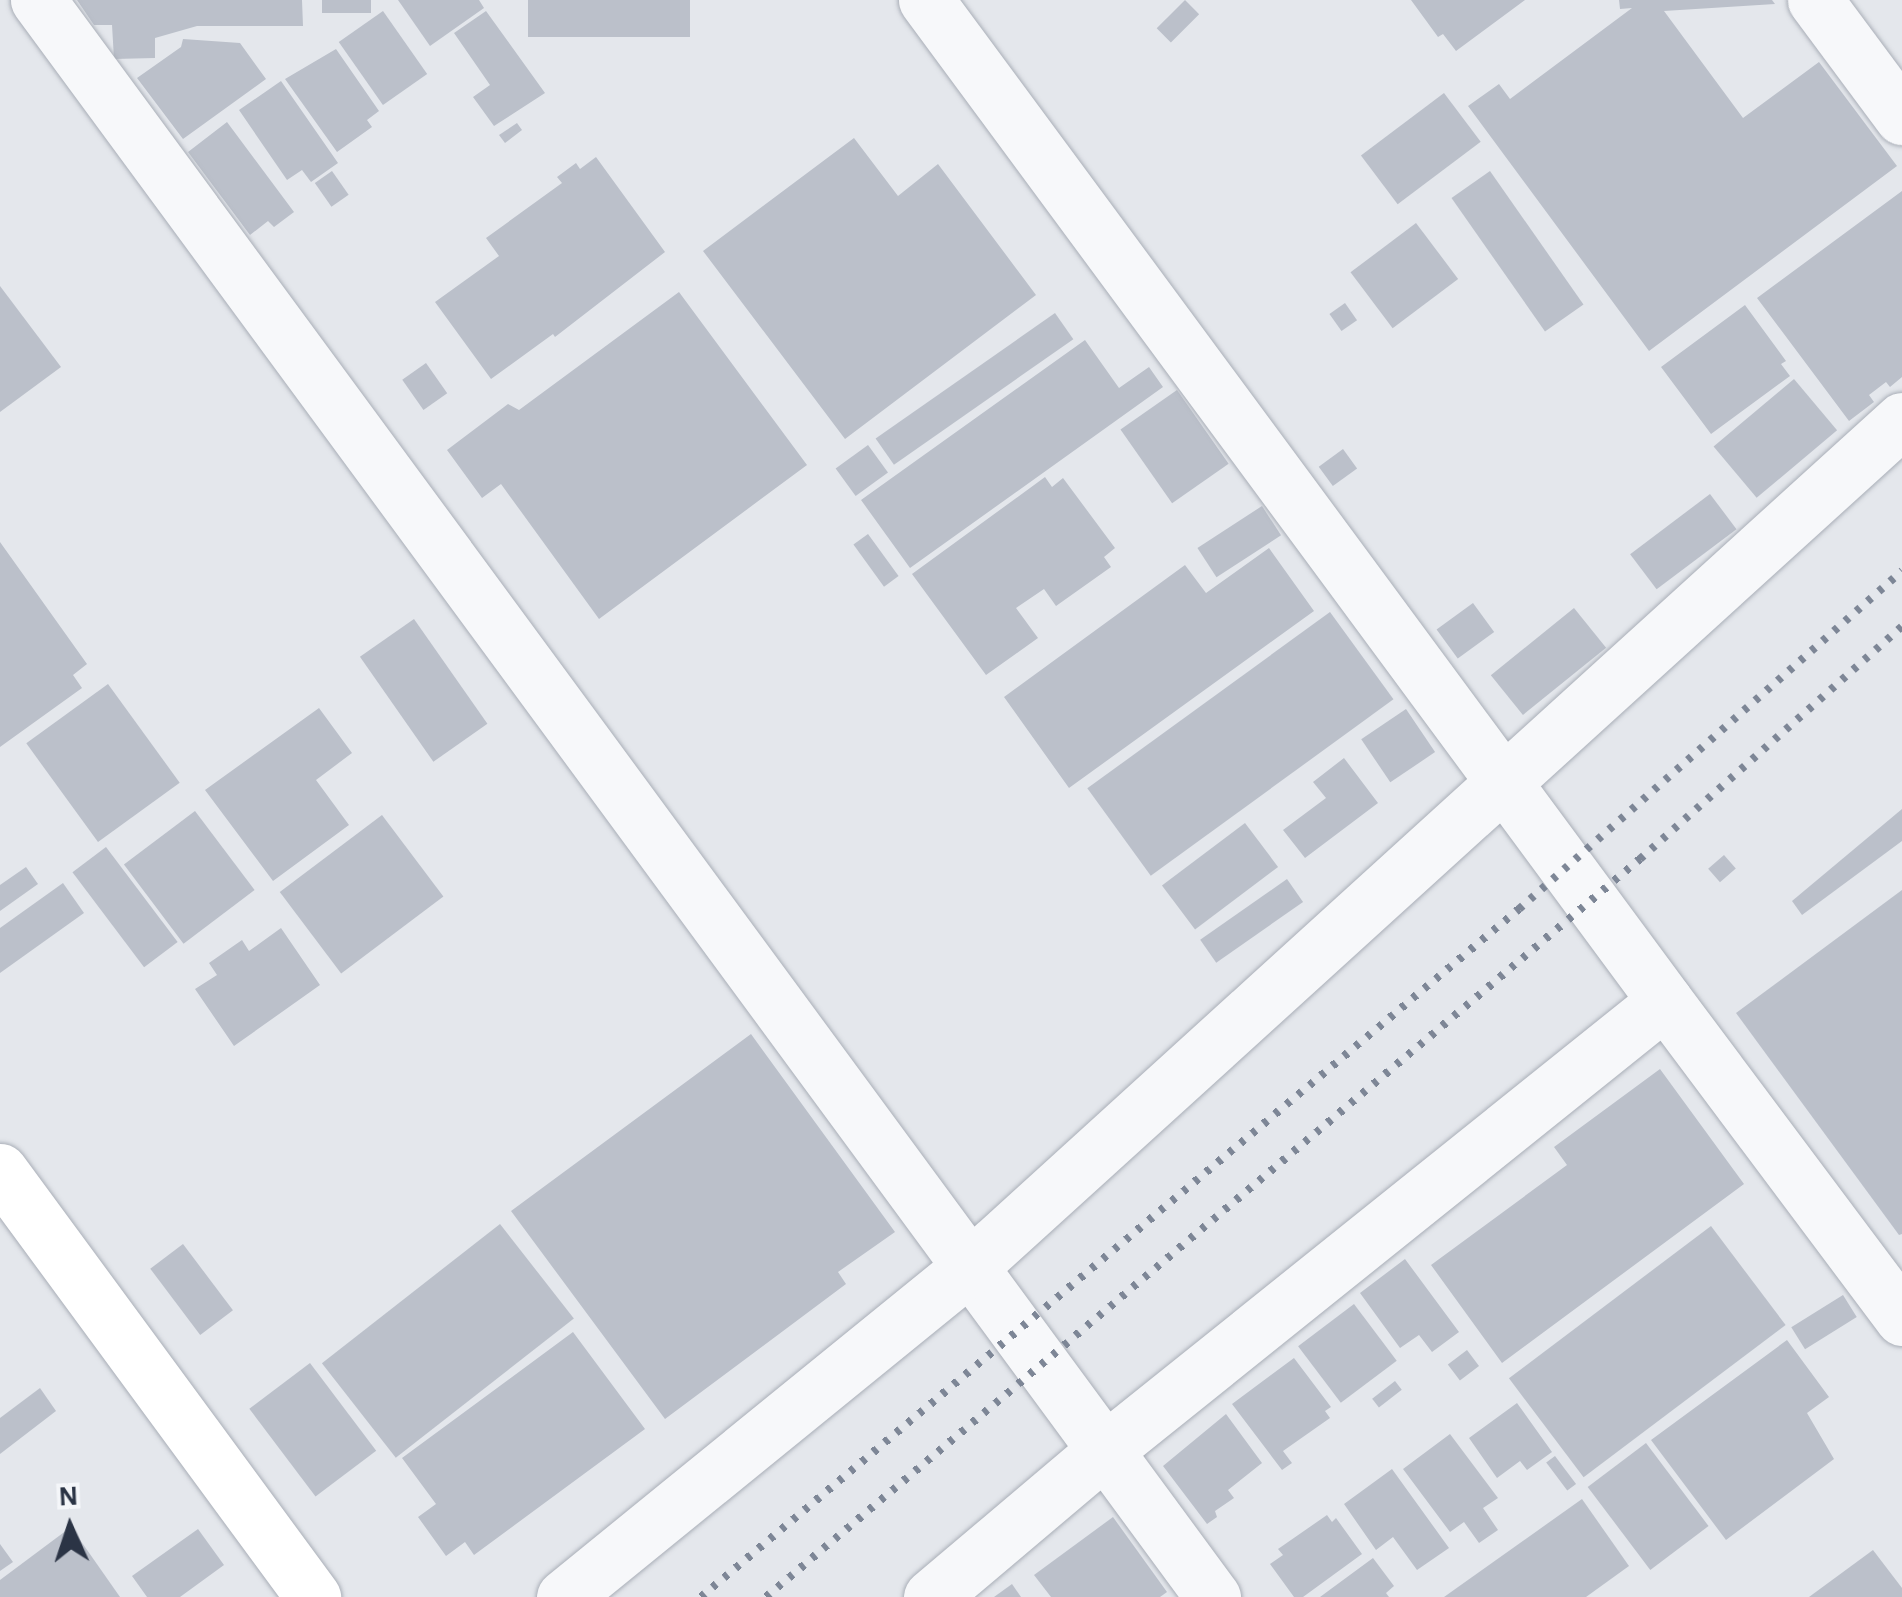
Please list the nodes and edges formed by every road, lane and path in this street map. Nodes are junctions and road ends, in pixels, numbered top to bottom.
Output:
1 (38, 0) edge
2 (926, 0) edge
3 (1815, 0) edge
4 (1902, 117) edge
5 (1902, 420) edge
6 (1506, 785) junction
7 (1665, 1001) junction
8 (0, 1171) edge
9 (971, 1266) junction
10 (1902, 1318) edge
11 (1104, 1451) junction
12 (313, 1597) edge
13 (564, 1597) edge
14 (931, 1597) edge
15 (1213, 1597) edge

1 - 9 street
2 - 6 street
3 - 4 street
5 - 6 street
6 - 7 street
6 - 9 street
7 - 10 street
7 - 11 street
8 - 12 street
9 - 11 street
9 - 13 street
11 - 14 street
11 - 15 street

